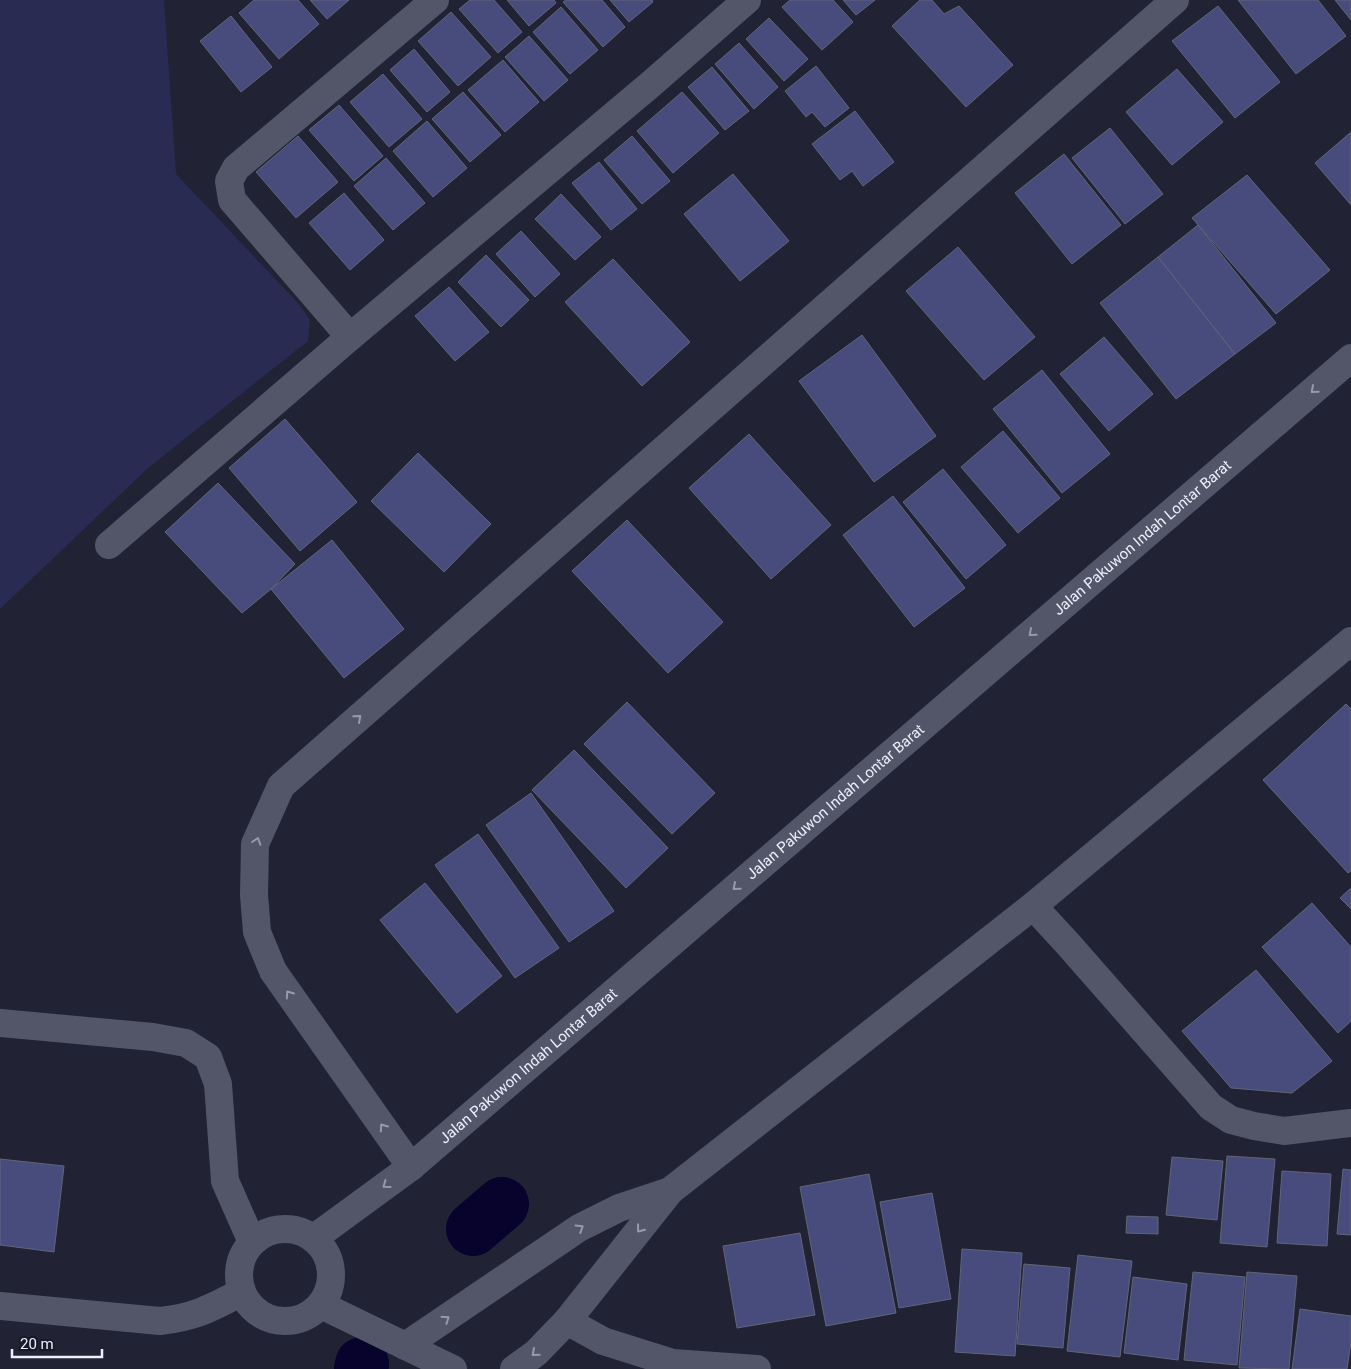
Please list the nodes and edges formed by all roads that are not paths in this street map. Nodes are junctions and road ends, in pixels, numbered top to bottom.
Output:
1 (435, 0) edge
2 (747, 0) edge
3 (1175, 0) edge
4 (350, 337) junction
5 (1351, 358) edge
6 (109, 544) dead end
7 (1351, 641) edge
8 (1032, 906) junction
9 (0, 1023) edge
10 (1351, 1123) edge
11 (411, 1167) junction
12 (670, 1190) junction
13 (314, 1238) junction
14 (252, 1242) junction
15 (242, 1292) junction
16 (321, 1305) junction
17 (0, 1306) edge
18 (567, 1321) junction
19 (405, 1346) junction
20 (453, 1369) edge
21 (514, 1369) edge
22 (757, 1369) edge

1 - 4 street
2 - 4 street
11 -> 3 street
4 - 6 street
5 -> 11 street, Jalan Pakuwon Indah Lontar Barat
7 - 8 street
8 - 10 street
8 - 12 street
9 - 14 street
11 -> 13 street, Jalan Pakuwon Indah Lontar Barat
12 -> 18 street
19 -> 12 street
13 - 14 street
13 - 16 street
14 - 15 street
15 - 16 street
15 - 17 street
16 - 19 street
18 -> 21 street
18 - 22 street
19 - 20 street

